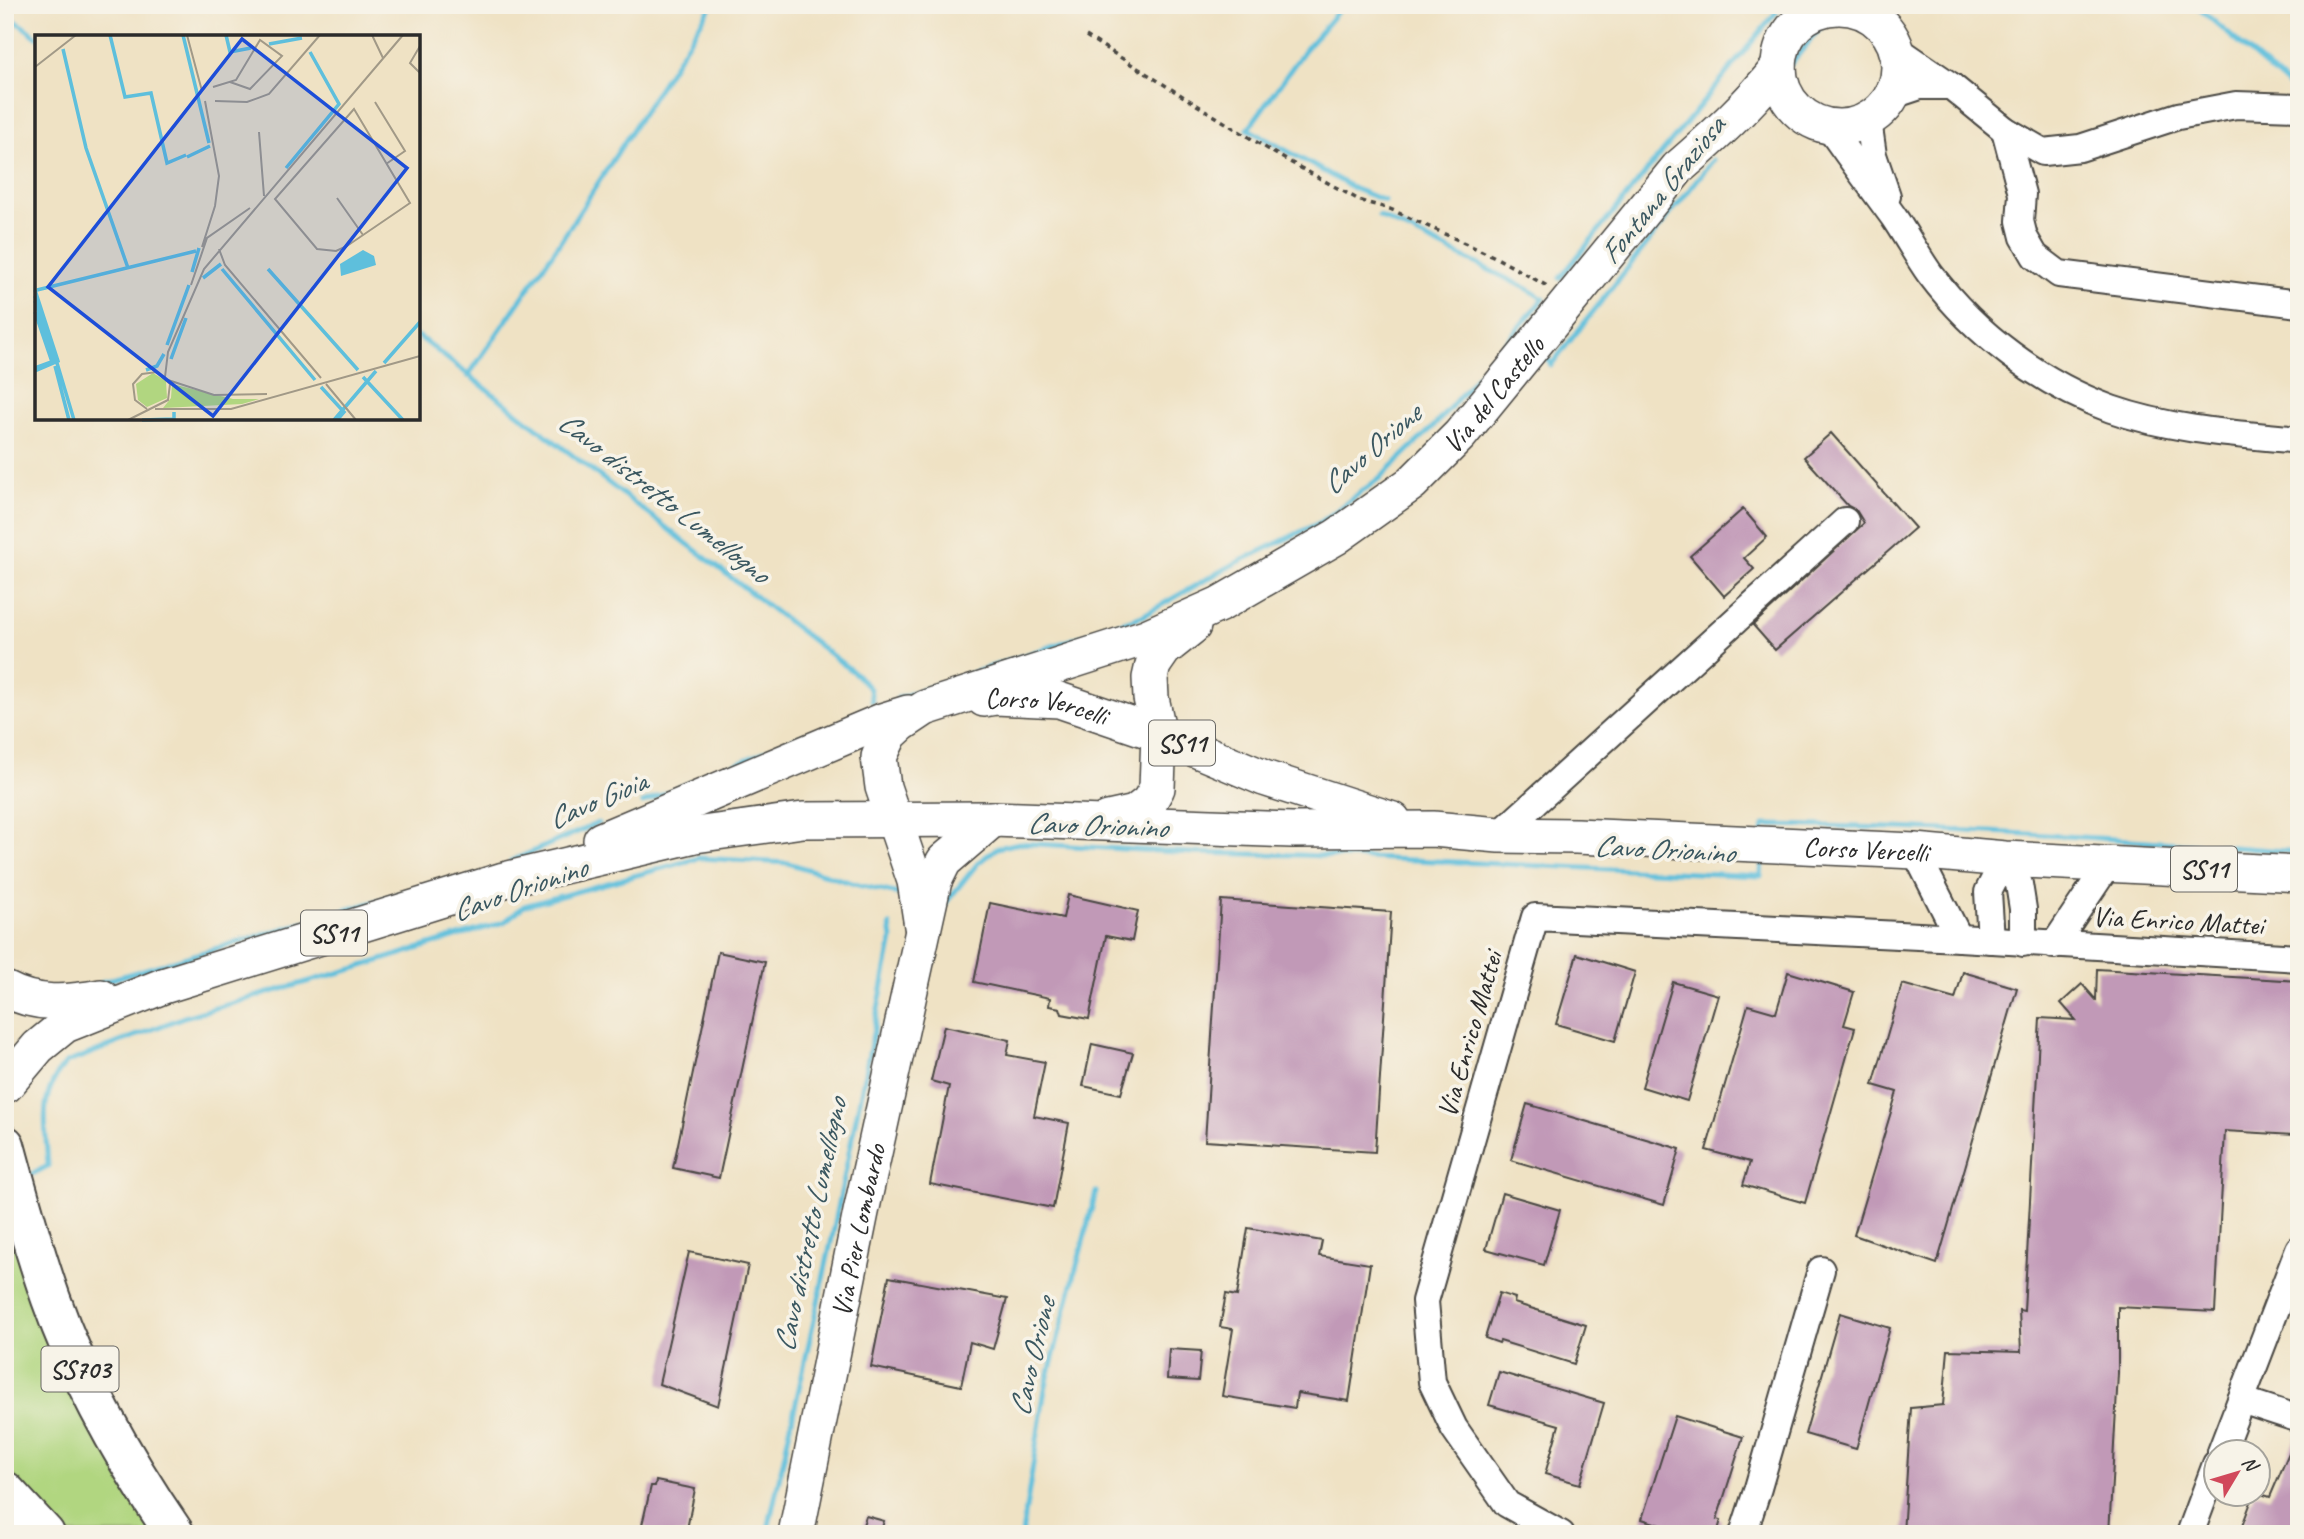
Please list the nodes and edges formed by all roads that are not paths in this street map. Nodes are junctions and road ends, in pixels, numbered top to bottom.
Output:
1 (1830, 6) edge
2 (1876, 12) edge
3 (1897, 50) junction
4 (1779, 67) junction
5 (1951, 86) junction
6 (1892, 94) junction
7 (2299, 107) edge
8 (1814, 119) junction
9 (1868, 120) junction
10 (2005, 130) junction
11 (1720, 132) junction
12 (1894, 218) junction
13 (2299, 304) edge
14 (2299, 440) edge
15 (1845, 521) dead end
16 (1220, 604) junction
17 (925, 708) junction
18 (1159, 734) junction
19 (896, 819) junction
20 (993, 819) junction
21 (1087, 823) junction
22 (1433, 829) junction
23 (1499, 835) junction
24 (1915, 851) junction
25 (2005, 859) junction
26 (2109, 863) junction
27 (2299, 874) edge
28 (504, 880) junction
29 (923, 904) junction
30 (1959, 938) junction
31 (1991, 940) junction
32 (2023, 943) junction
33 (2054, 945) junction
34 (2299, 958) edge
35 (163, 986) junction
36 (5, 989) edge
37 (5, 1042) edge
38 (6, 1087) edge
39 (12, 1170) edge
40 (2299, 1249) edge
41 (1821, 1270) dead end
42 (2241, 1400) junction
43 (2299, 1419) edge
44 (2226, 1438) edge
45 (5, 1491) edge
46 (2202, 1503) edge
47 (45, 1534) edge
48 (175, 1534) edge
49 (796, 1534) edge
50 (1561, 1534) edge
51 (1742, 1534) edge
52 (2190, 1534) edge

1 - 2 main road
1 - 4 main road
2 - 3 main road
3 - 5 street
3 - 6 main road
4 - 8 main road
4 - 11 main road, Via del Castello
5 - 6 street
5 - 10 street
6 - 9 main road
7 - 10 street
8 - 9 main road
8 - 11 main road
8 - 12 street
9 - 12 street
10 - 13 street
11 - 16 main road, Via del Castello
12 - 14 street
15 - 23 street
16 - 17 main road, Via del Castello
16 - 18 main road, Via del Castello
17 - 18 main road, Corso Vercelli / SS11
17 - 19 main road, Via Pier Lombardo
17 - 28 main road, Corso Vercelli / SS11
18 - 21 main road
18 - 22 main road, Corso Vercelli / SS11
19 - 20 main road, Corso Vercelli / SS11
19 - 28 main road, Corso Vercelli / SS11
19 - 29 main road, Via Pier Lombardo
20 - 21 main road, Corso Vercelli / SS11
20 - 29 main road, Via Pier Lombardo
21 - 22 main road, Corso Vercelli / SS11
22 - 23 main road, Corso Vercelli / SS11
23 - 24 main road, Corso Vercelli / SS11
24 - 25 main road, Corso Vercelli / SS11
24 - 30 street
25 - 26 main road, Corso Vercelli / SS11
25 - 31 street
25 - 32 street
26 - 27 main road, Corso Vercelli / SS11
26 - 33 street, Via Enrico Mattei
28 - 35 main road, Corso Vercelli / SS11
29 - 49 main road, Via Pier Lombardo
30 - 31 street, Via Enrico Mattei
30 - 50 street, Via Enrico Mattei
31 - 32 street, Via Enrico Mattei
32 - 33 street, Via Enrico Mattei
33 - 34 street, Via Enrico Mattei
35 - 36 main road, Corso Vercelli / SS11
35 - 38 main road, Corso Vercelli / SS11
37 - 38 main road, Corso Vercelli / SS11
39 - 48 highway, SS703
40 - 42 street
41 - 51 street
42 - 43 street
42 - 44 street
45 - 47 highway
46 - 52 street

